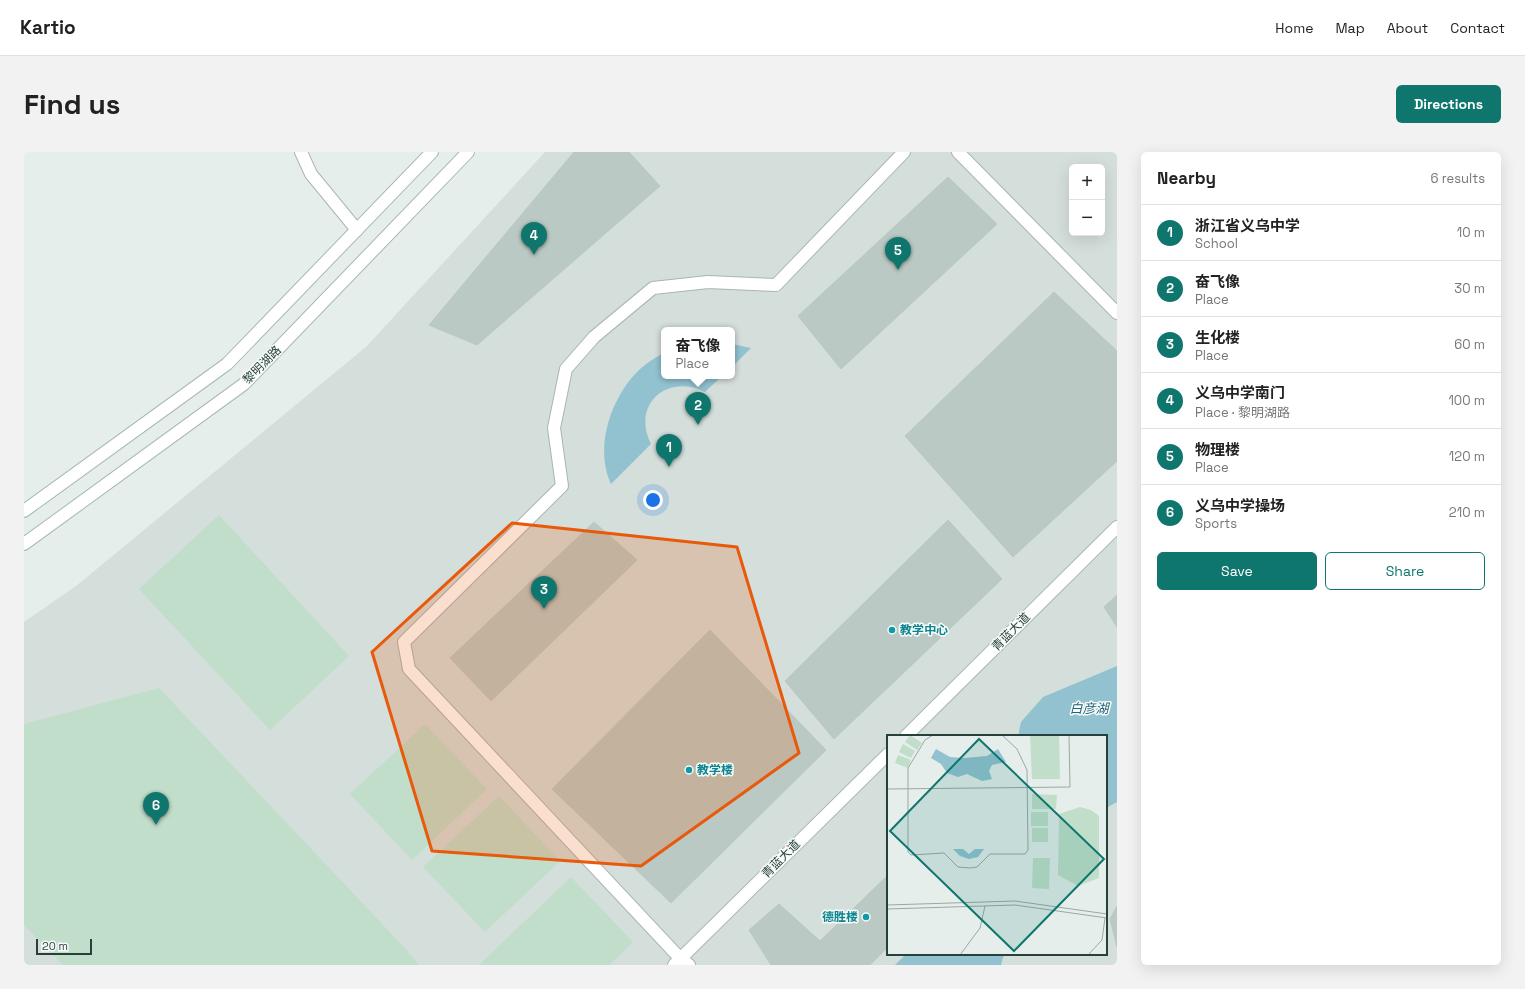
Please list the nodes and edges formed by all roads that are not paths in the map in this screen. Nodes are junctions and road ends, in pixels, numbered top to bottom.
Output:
1 (301, 152) edge
2 (432, 152) edge
3 (468, 152) edge
4 (904, 152) edge
5 (958, 152) edge
6 (357, 230) junction
7 (1117, 313) edge
8 (24, 511) edge
9 (1117, 527) edge
10 (24, 544) edge
11 (907, 735) edge
12 (887, 755) edge
13 (681, 963) edge

1 - 6 street
2 - 6 street
3 - 10 street, 黎明湖路
4 - 13 street
5 - 7 street
6 - 8 street
9 - 11 street, 青蓝大道
12 - 13 street, 青蓝大道

